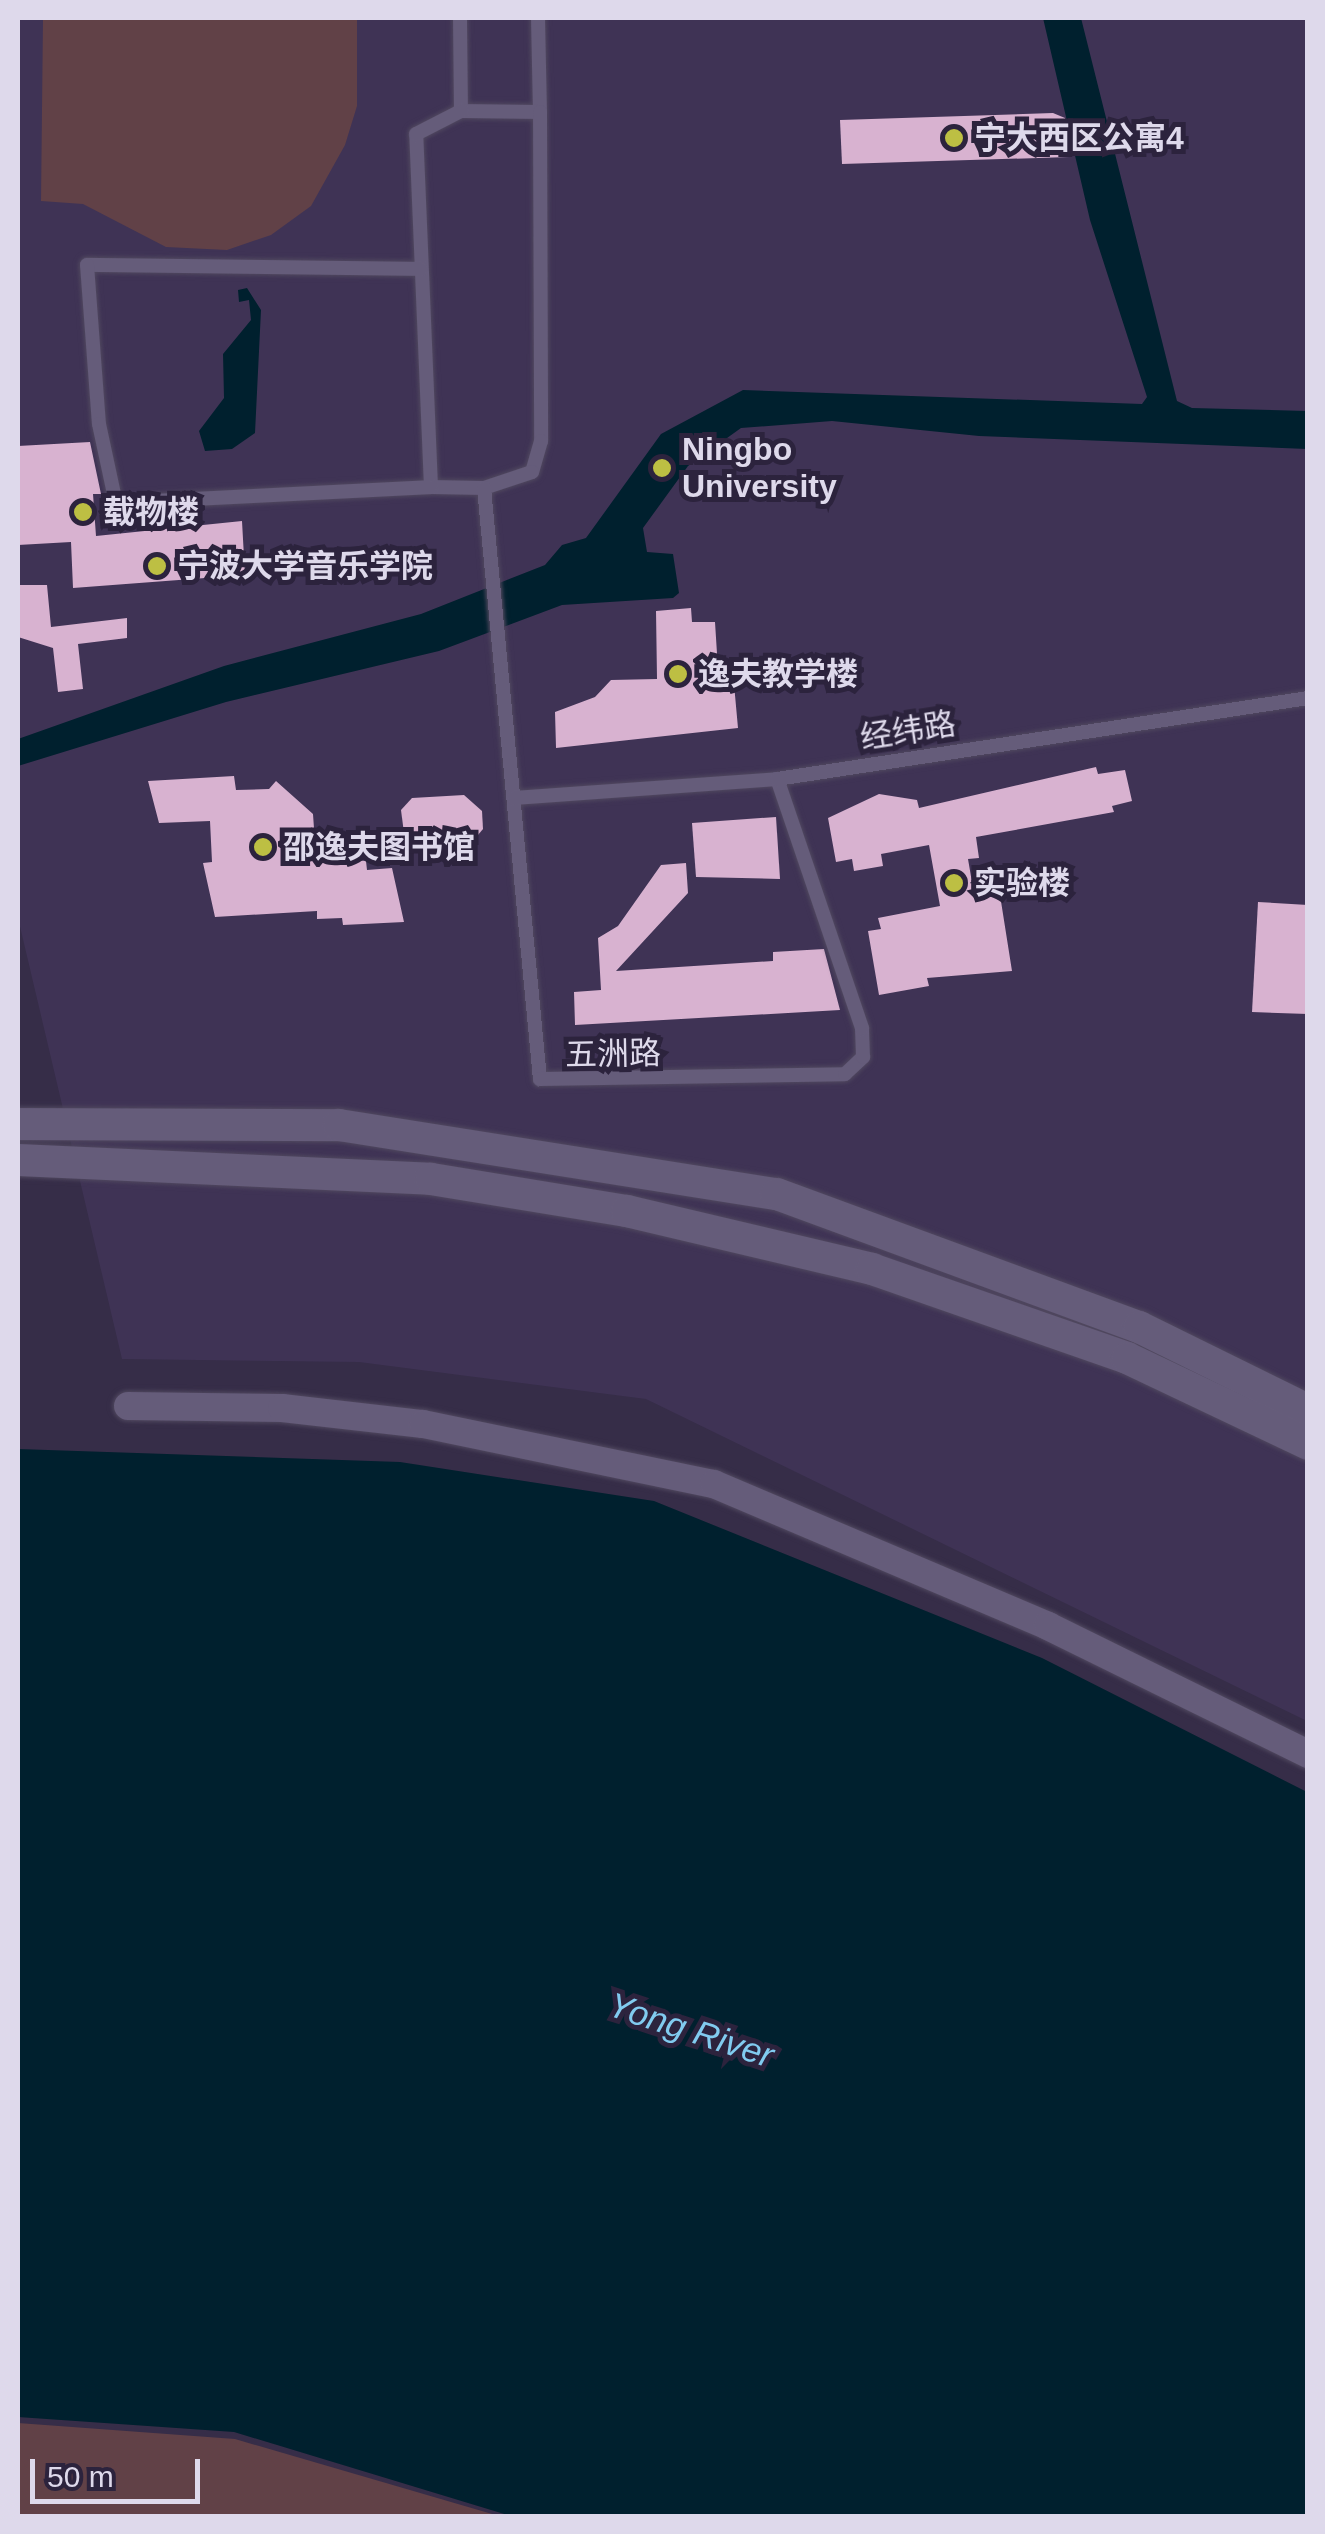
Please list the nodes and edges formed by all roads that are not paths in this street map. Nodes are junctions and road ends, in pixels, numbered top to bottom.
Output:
1 (460, 18) edge
2 (538, 18) edge
3 (461, 111) junction
4 (540, 112) junction
5 (422, 269) junction
6 (431, 487) junction
7 (484, 488) junction
8 (1308, 698) edge
9 (776, 779) junction
10 (514, 798) junction
11 (18, 1124) edge
12 (18, 1160) edge
13 (128, 1406) dead end
14 (1308, 1410) edge
15 (1308, 1444) edge
16 (1308, 1754) edge

1 - 3 lane
2 - 4 lane
3 - 4 lane
3 - 5 lane
4 - 7 lane
5 - 6 lane
5 - 6 lane
6 - 7 lane
7 - 10 lane, 五洲路
8 - 9 lane, 经纬路
9 - 10 lane, 经纬路
9 - 10 lane, 五洲路
11 - 14 street
12 - 15 street
13 - 16 street

